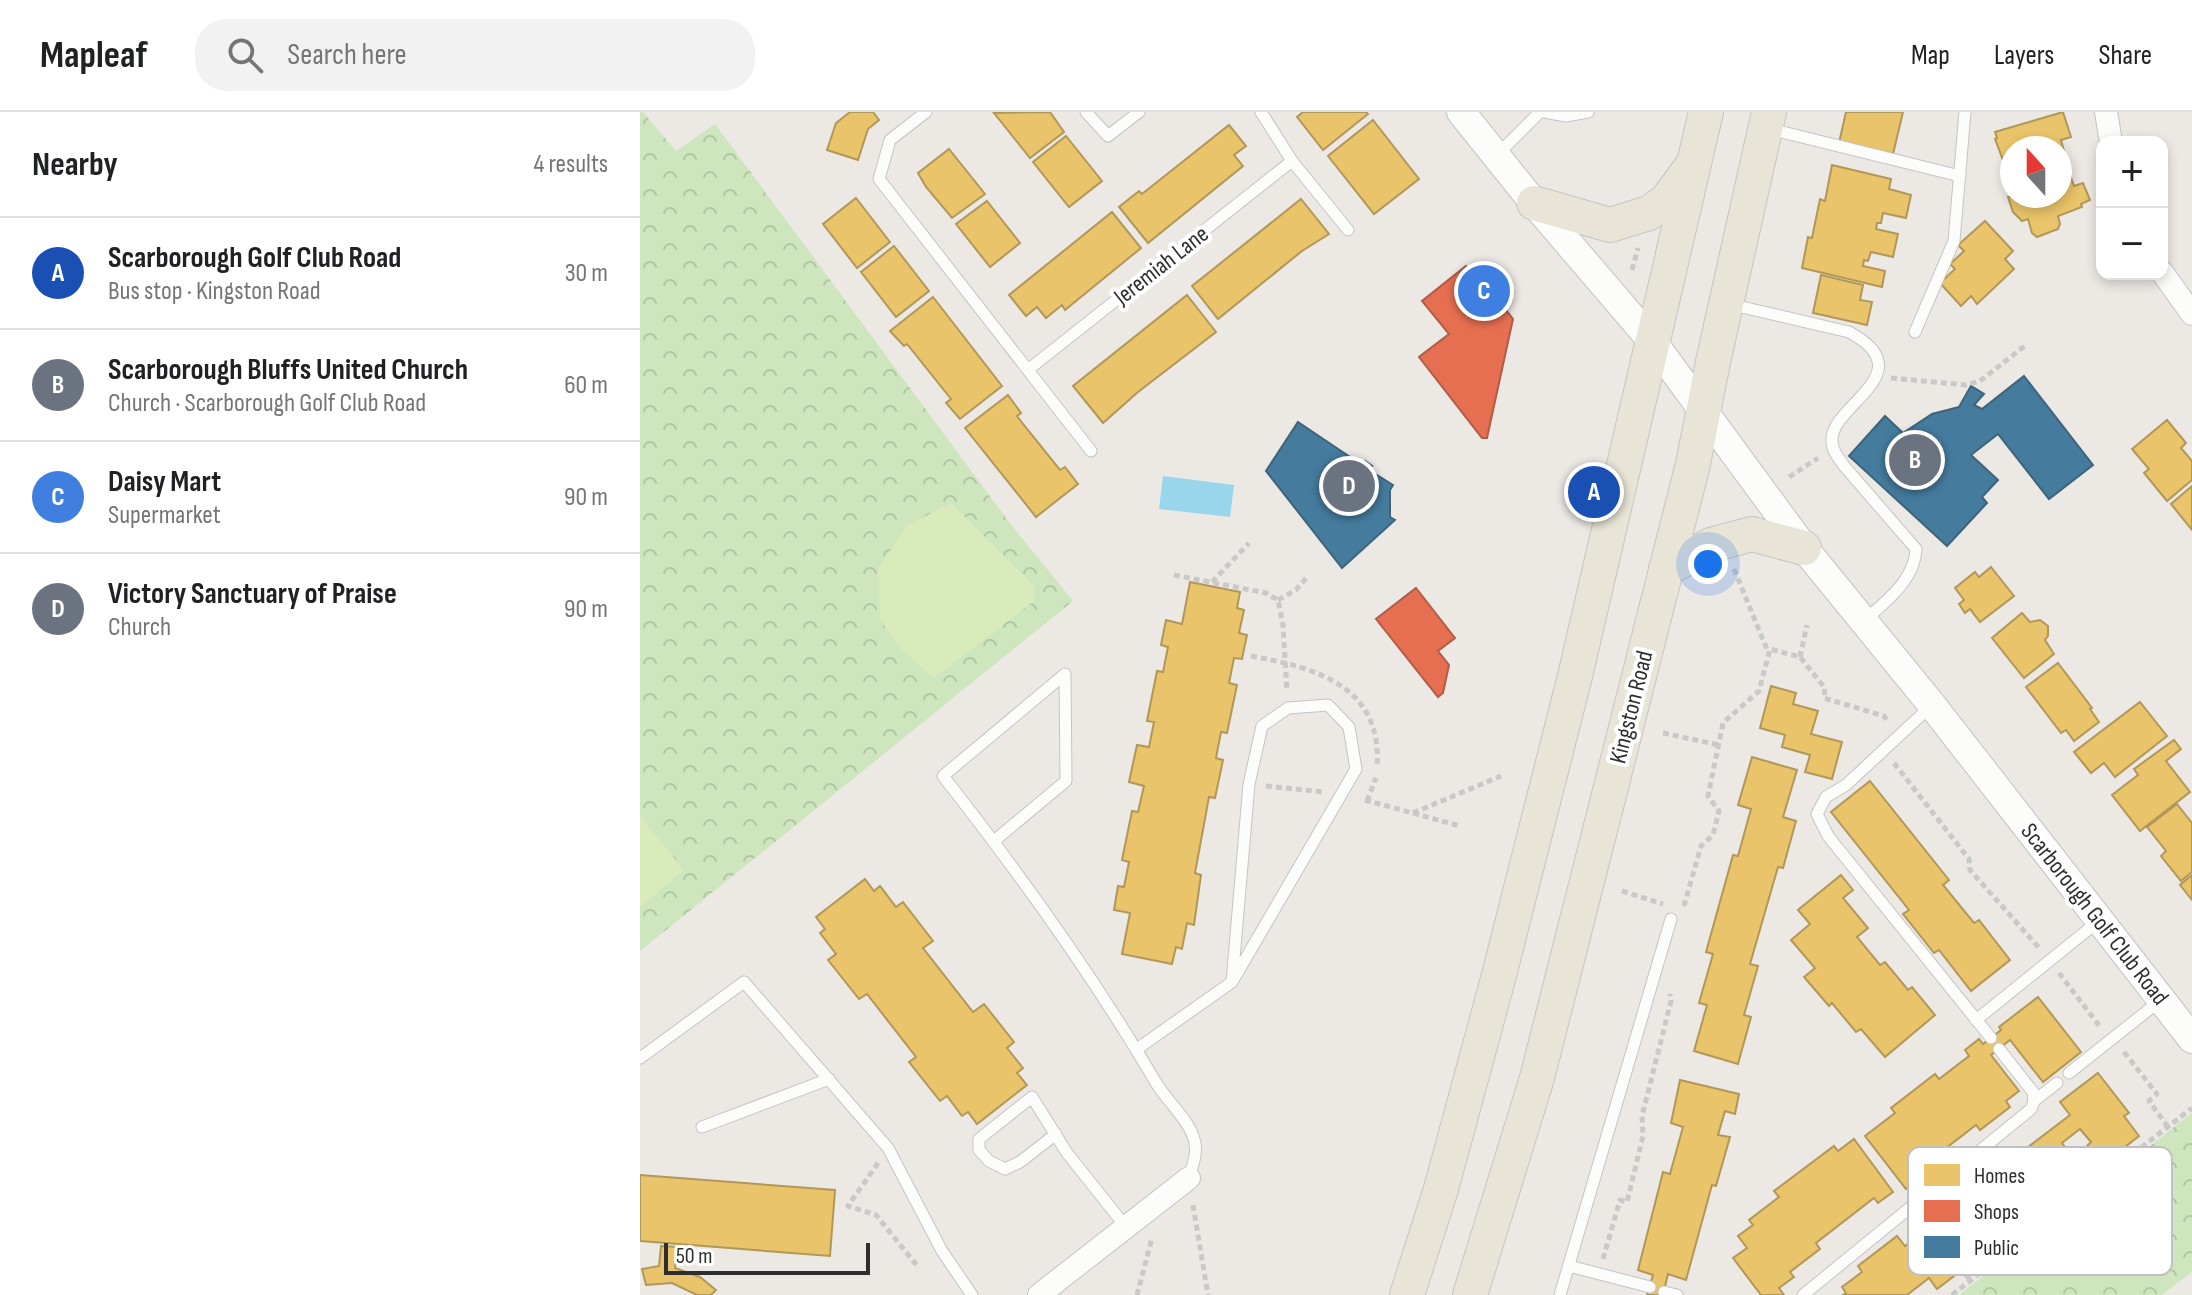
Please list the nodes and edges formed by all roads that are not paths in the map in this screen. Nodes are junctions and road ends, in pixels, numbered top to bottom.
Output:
1 (926, 112) edge
2 (1086, 112) edge
3 (1139, 112) edge
4 (1261, 112) edge
5 (1461, 112) edge
6 (1542, 112) edge
7 (1588, 112) edge
8 (1706, 112) edge
9 (1965, 112) edge
10 (2106, 112) edge
11 (1767, 120) edge
12 (2110, 136) edge
13 (1496, 156) junction
14 (1696, 160) junction
15 (1292, 161) junction
16 (1960, 176) junction
17 (1534, 203) junction
18 (1348, 230) dead end
19 (2168, 280) edge
20 (1726, 303) junction
21 (2192, 314) edge
22 (1915, 332) dead end
23 (1652, 341) junction
24 (1029, 369) junction
25 (1704, 411) junction
26 (1091, 451) dead end
27 (1804, 548) junction
28 (1666, 569) junction
29 (1864, 622) junction
30 (1932, 705) junction
31 (994, 841) junction
32 (1671, 919) dead end
33 (2100, 920) junction
34 (1232, 982) junction
35 (2161, 1000) junction
36 (1976, 1020) junction
37 (1991, 1038) dead end
38 (2192, 1039) edge
39 (1137, 1049) junction
40 (1999, 1049) dead end
41 (640, 1058) edge
42 (2069, 1073) dead end
43 (829, 1079) junction
44 (2057, 1083) dead end
45 (2034, 1101) junction
46 (702, 1127) dead end
47 (1056, 1134) junction
48 (1984, 1147) edge
49 (1189, 1178) joint
50 (1908, 1209) edge
51 (1126, 1227) junction
52 (1569, 1266) junction
53 (1650, 1287) dead end
54 (1664, 1292) dead end
55 (972, 1295) edge
56 (1039, 1295) edge
57 (1407, 1295) edge
58 (1470, 1295) edge
59 (1560, 1295) edge
60 (1677, 1295) edge
61 (1803, 1295) edge

1 - 24 lane
2 - 3 lane
4 - 15 lane
5 - 13 street, Scarborough Golf Club Road
6 - 7 lane
6 - 13 lane
8 - 14 main road
9 - 16 lane
10 - 12 street
11 - 16 lane
11 - 20 main road, Kingston Road
13 - 17 street, Scarborough Golf Club Road
14 - 17 main road
14 - 23 main road
15 - 18 lane
15 - 24 lane, Jeremiah Lane
16 - 22 lane
17 - 23 street, Scarborough Golf Club Road
19 - 21 street
20 - 25 main road, Kingston Road
20 - 29 lane
23 - 25 street, Scarborough Golf Club Road
23 - 57 main road
24 - 26 lane
25 - 27 street, Scarborough Golf Club Road
25 - 28 main road, Kingston Road
27 - 28 main road
27 - 29 street, Scarborough Golf Club Road
28 - 58 main road, Kingston Road
29 - 30 street, Scarborough Golf Club Road
30 - 33 street, Scarborough Golf Club Road
30 - 36 lane
31 - 31 lane
31 - 39 lane
32 - 52 lane
33 - 35 street, Scarborough Golf Club Road
33 - 36 lane
34 - 34 lane
34 - 39 lane
35 - 38 street, Scarborough Golf Club Road
35 - 42 lane
36 - 37 lane
39 - 49 lane
40 - 45 lane
41 - 43 lane
43 - 46 lane
43 - 55 lane
44 - 45 lane
45 - 48 lane
47 - 47 lane
47 - 51 lane
49 - 51 street
50 - 61 lane
51 - 56 street
52 - 53 lane
52 - 59 lane
54 - 60 lane

